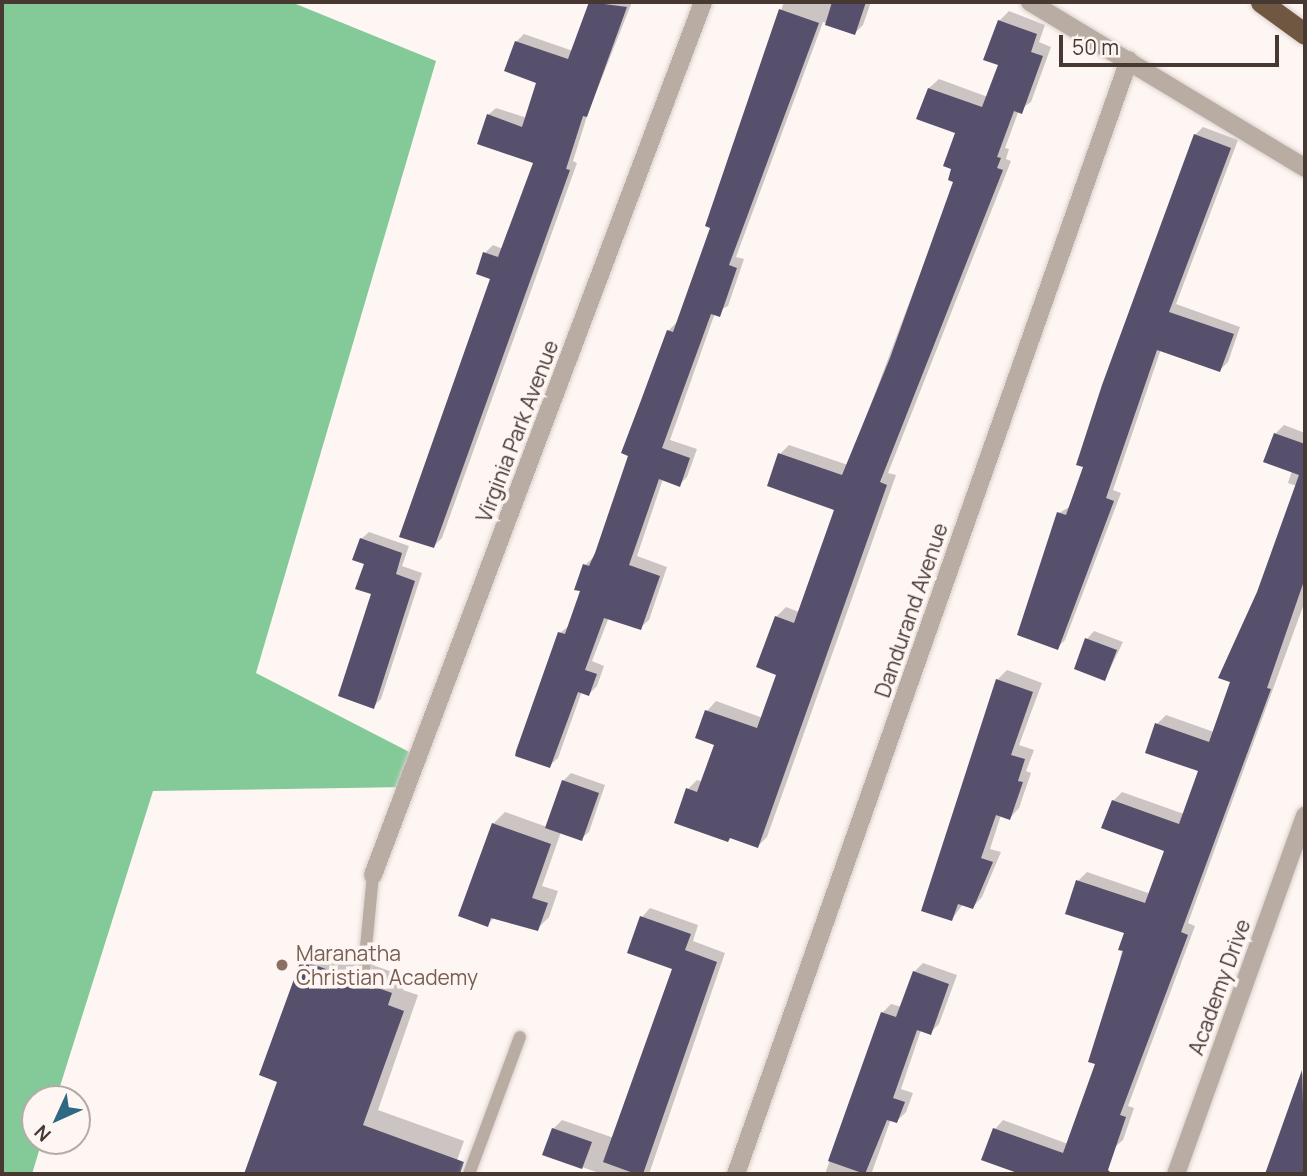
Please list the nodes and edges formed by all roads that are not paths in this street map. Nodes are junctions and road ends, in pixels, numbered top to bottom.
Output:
1 (703, 2) edge
2 (1030, 2) edge
3 (1261, 2) edge
4 (1305, 34) edge
5 (1129, 60) junction
6 (1305, 168) edge
7 (1305, 816) edge
8 (373, 876) joint
9 (363, 968) dead end
10 (520, 1037) dead end
11 (469, 1174) edge
12 (736, 1174) edge
13 (1176, 1174) edge

1 - 8 street, Virginia Park Avenue
2 - 5 street
3 - 4 highway
5 - 6 street
5 - 12 street, Dandurand Avenue
7 - 13 street, Academy Drive
8 - 9 lane
10 - 11 lane

